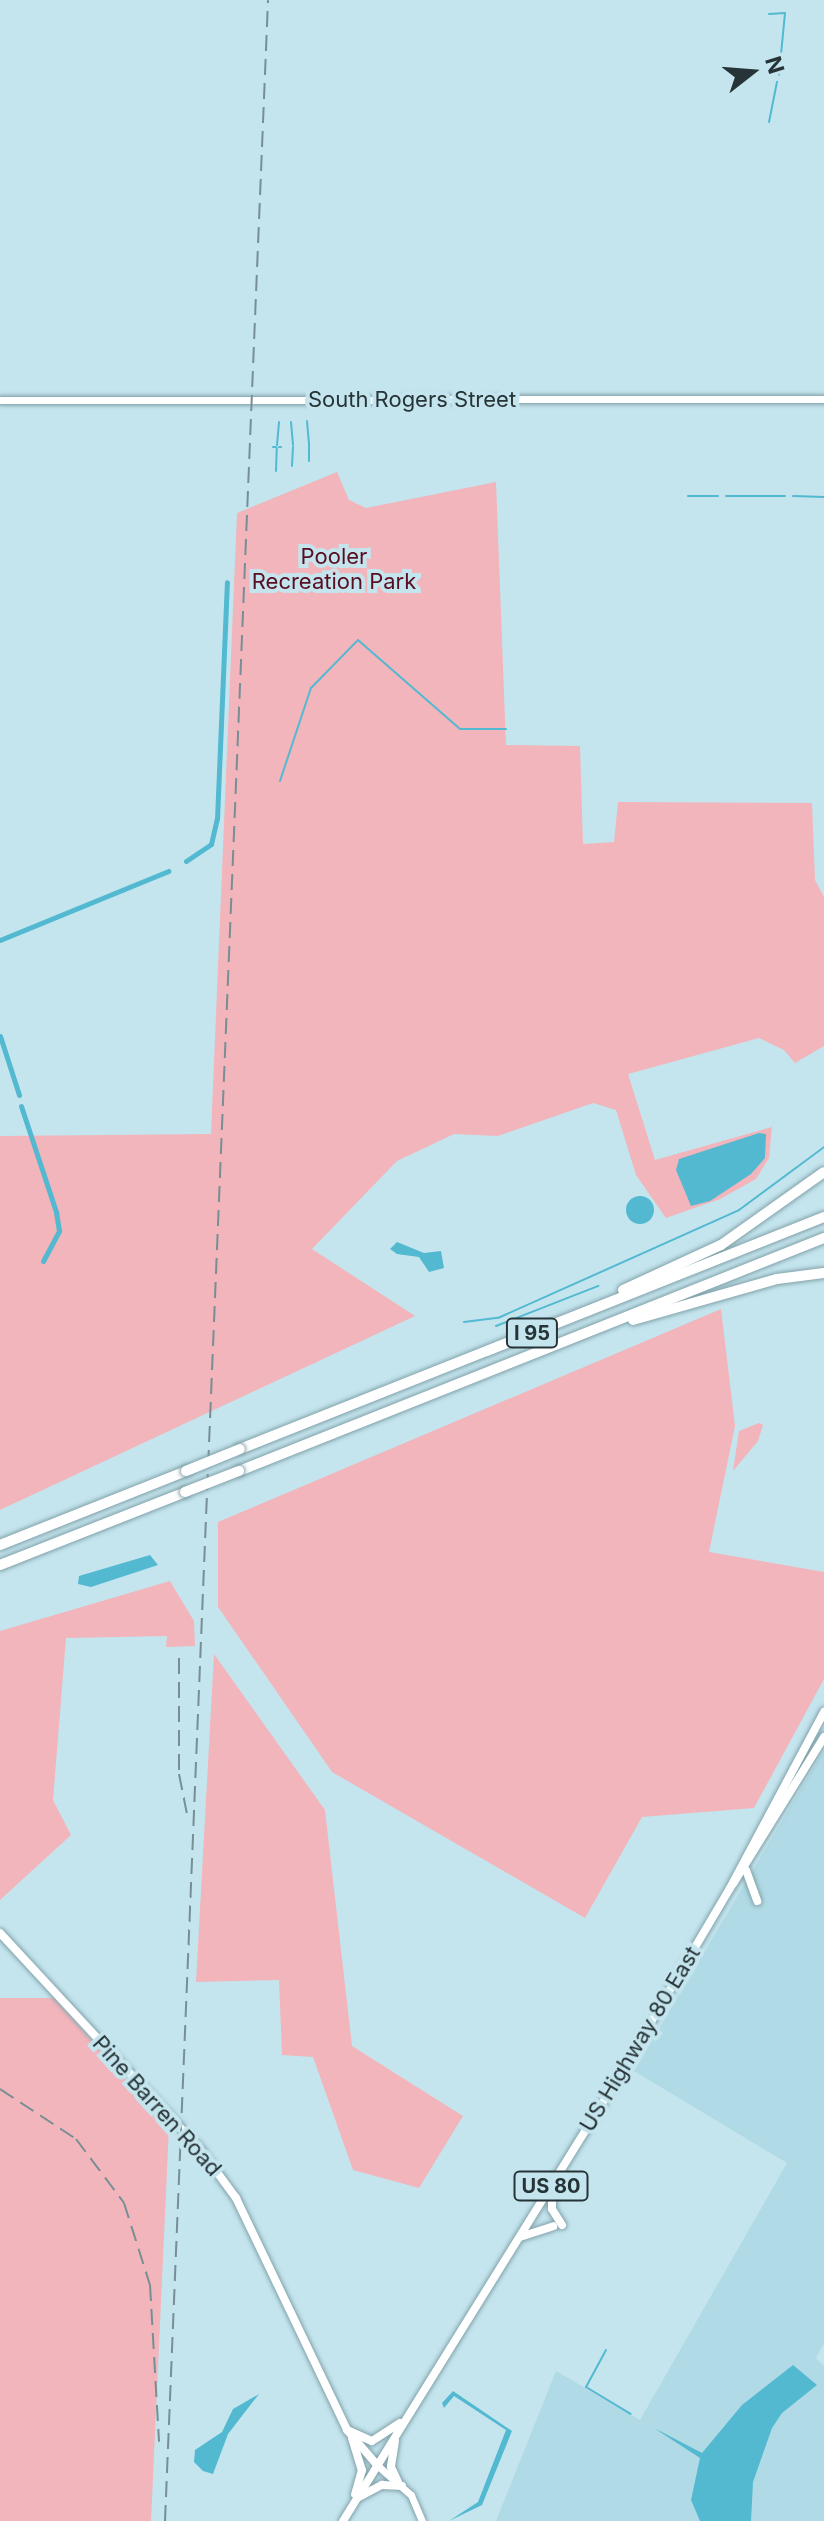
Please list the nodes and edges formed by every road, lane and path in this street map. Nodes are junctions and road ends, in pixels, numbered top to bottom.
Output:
1 (824, 399) edge
2 (0, 400) edge
3 (824, 1172) edge
4 (824, 1217) edge
5 (824, 1238) edge
6 (824, 1273) edge
7 (560, 1322) junction
8 (593, 1330) junction
9 (0, 1545) edge
10 (0, 1565) edge
11 (824, 1712) edge
12 (824, 1737) edge
13 (746, 1870) junction
14 (730, 1888) junction
15 (757, 1901) dead end
16 (0, 1933) edge
17 (552, 2184) junction
18 (519, 2237) junction
19 (409, 2415) junction
20 (349, 2434) junction
21 (396, 2435) junction
22 (378, 2466) junction
23 (400, 2484) junction
24 (353, 2504) junction
25 (343, 2521) edge
26 (422, 2521) edge

1 - 2 street, South Rogers Street
3 - 7 highway
4 - 7 highway, I 95
5 - 8 highway, I 95
6 - 8 highway
7 - 9 highway, I 95, bridge
8 - 10 highway, I 95, bridge
11 - 14 main road, US Highway 80 East / US 80
12 - 13 main road, US 80
13 - 14 main road, US 80
13 - 15 main road
14 - 17 main road, US Highway 80 East / US 80
16 - 20 main road, Pine Barren Road
17 - 18 main road, US Highway 80 East / US 80
17 - 18 main road
18 - 19 main road, US Highway 80 East / US 80
19 - 20 main road
19 - 21 main road, US Highway 80 East / US 80
20 - 22 main road, Pine Barren Road
20 - 24 main road
21 - 22 main road, US Highway 80 East / US 80
21 - 23 main road
22 - 23 street
22 - 24 main road, US Highway 80 East / US 80
23 - 24 main road
23 - 26 street
24 - 25 main road, US 80

